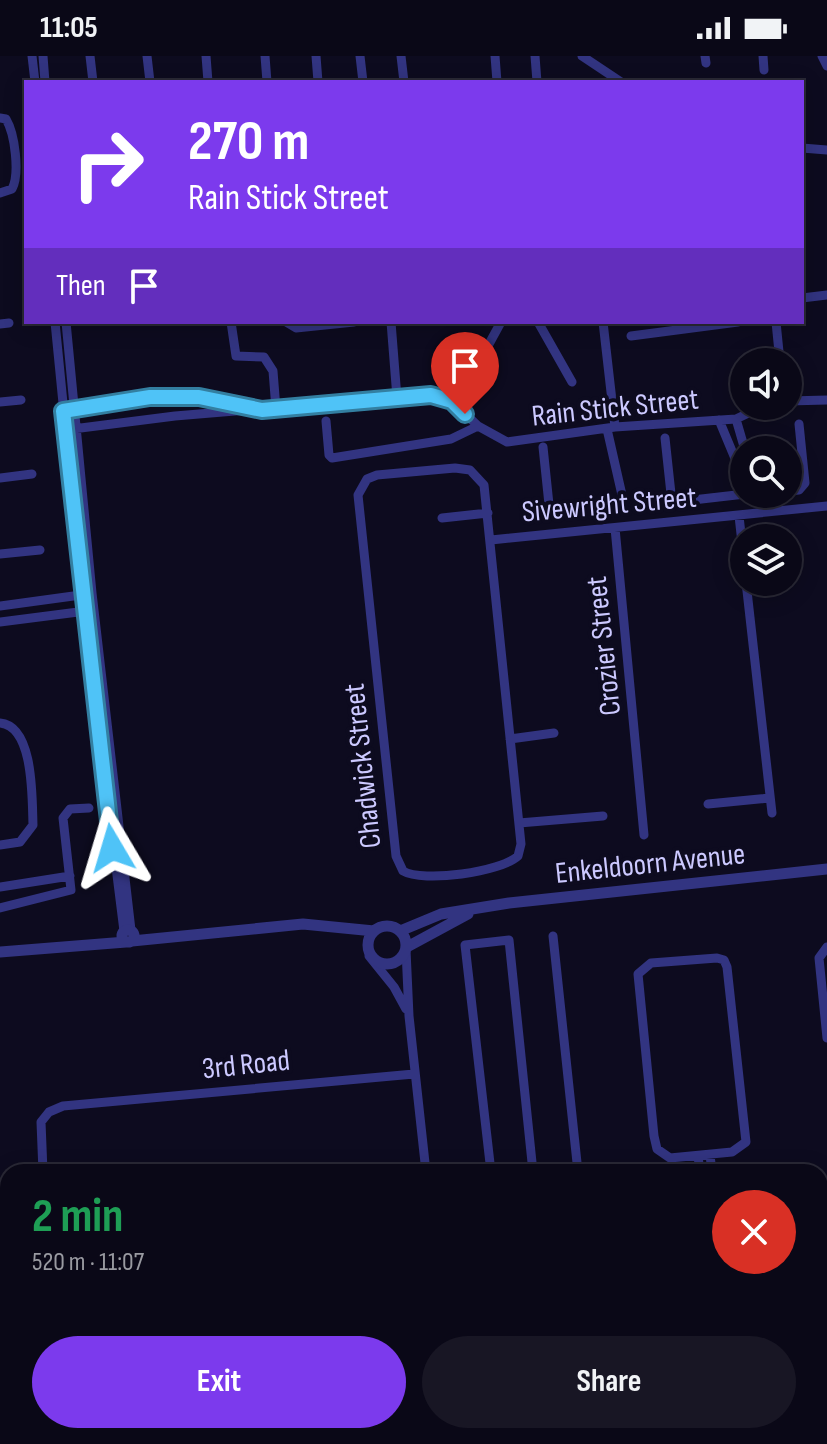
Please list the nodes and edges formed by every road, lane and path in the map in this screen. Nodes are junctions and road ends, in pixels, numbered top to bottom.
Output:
1 (32, 56) edge
2 (43, 56) edge
3 (90, 56) edge
4 (147, 56) edge
5 (206, 56) edge
6 (265, 56) edge
7 (316, 56) edge
8 (360, 56) edge
9 (401, 56) edge
10 (495, 56) edge
11 (535, 56) edge
12 (582, 56) edge
13 (763, 56) edge
14 (822, 56) edge
15 (827, 66) edge
16 (764, 70) dead end
17 (35, 80) edge
18 (45, 80) edge
19 (93, 80) edge
20 (150, 80) edge
21 (208, 80) edge
22 (267, 80) edge
23 (318, 80) edge
24 (363, 80) edge
25 (404, 80) edge
26 (497, 80) edge
27 (537, 80) edge
28 (618, 80) edge
29 (0, 118) edge
30 (804, 148) edge
31 (827, 150) edge
32 (0, 193) edge
33 (827, 295) edge
34 (804, 298) edge
35 (55, 324) edge
36 (66, 324) edge
37 (231, 324) edge
38 (288, 324) edge
39 (338, 324) edge
40 (391, 324) edge
41 (500, 324) edge
42 (539, 324) edge
43 (603, 324) edge
44 (706, 324) edge
45 (776, 324) edge
46 (658, 327) edge
47 (631, 336) dead end
48 (489, 344) dead end
49 (779, 348) edge
50 (572, 382) dead end
51 (397, 398) junction
52 (21, 400) dead end
53 (827, 400) edge
54 (802, 401) edge
55 (0, 402) edge
56 (246, 409) junction
57 (276, 409) junction
58 (74, 410) junction
59 (63, 411) junction
60 (730, 419) edge
61 (719, 420) junction
62 (326, 421) dead end
63 (799, 424) dead end
64 (478, 426) junction
65 (611, 428) junction
66 (71, 429) junction
67 (800, 436) edge
68 (665, 438) dead end
69 (730, 446) edge
70 (543, 447) dead end
71 (802, 454) edge
72 (32, 474) dead end
73 (0, 478) edge
74 (802, 486) edge
75 (730, 496) edge
76 (672, 503) junction
77 (658, 504) dead end
78 (827, 506) edge
79 (488, 513) junction
80 (739, 516) junction
81 (442, 518) dead end
82 (740, 524) edge
83 (615, 528) junction
84 (491, 540) junction
85 (40, 550) dead end
86 (0, 554) edge
87 (87, 594) junction
88 (748, 596) edge
89 (0, 606) edge
90 (89, 611) junction
91 (0, 622) edge
92 (0, 723) edge
93 (554, 733) dead end
94 (510, 739) junction
95 (770, 798) junction
96 (708, 804) dead end
97 (89, 808) dead end
98 (772, 813) dead end
99 (603, 816) dead end
100 (519, 823) junction
101 (644, 835) dead end
102 (5, 844) edge
103 (827, 869) edge
104 (70, 876) junction
105 (0, 887) edge
106 (0, 908) edge
107 (479, 908) junction
108 (338, 926) junction
109 (374, 931) junction
110 (400, 931) junction
111 (128, 935) junction
112 (553, 936) dead end
113 (827, 947) edge
114 (407, 948) junction
115 (0, 952) edge
116 (367, 952) junction
117 (409, 1016) junction
118 (827, 1038) edge
119 (414, 1074) junction
120 (710, 1155) junction
121 (698, 1156) junction
122 (43, 1164) edge
123 (425, 1164) edge
124 (490, 1164) edge
125 (532, 1164) edge
126 (577, 1164) edge
127 (699, 1164) edge
128 (711, 1164) edge

1 - 17 street
2 - 18 street
3 - 19 street
4 - 20 street
5 - 21 street
6 - 22 street
7 - 23 street
8 - 24 street
9 - 25 street
10 - 26 street
11 - 27 street
12 - 28 street
13 - 16 street
14 - 15 street
29 - 32 street
30 - 31 street
33 - 34 street
35 - 59 street
36 - 58 street
37 - 57 street
38 - 39 street
40 - 51 street
41 - 48 street
42 - 50 street
43 - 65 street
44 - 46 street
45 - 49 street
46 - 47 street
51 - 57 street, Rain Stick Street
51 - 64 street, Rain Stick Street
52 - 55 street
53 - 54 street
56 - 57 street, Rain Stick Street
56 - 58 street, Rain Stick Street
56 - 66 street, Rain Stick Street
58 - 59 street, Rain Stick Street
58 - 66 street
59 - 66 street
60 - 61 street, Rain Stick Street
61 - 65 street, Rain Stick Street
61 - 69 street
62 - 64 street
63 - 67 street
64 - 65 street, Rain Stick Street
65 - 70 street
66 - 87 street
68 - 76 street
71 - 74 street
72 - 73 street
75 - 76 street
76 - 77 street
78 - 80 street, Sivewright Street
79 - 81 street
79 - 84 street, Chadwick Street
79 - 100 street, Chadwick Street
80 - 82 street
80 - 83 street, Sivewright Street
83 - 84 street, Sivewright Street
83 - 101 street, Crozier Street
84 - 94 street, Chadwick Street
85 - 86 street
87 - 89 street
87 - 90 street
88 - 95 street
90 - 91 street
90 - 111 street
92 - 102 street
93 - 94 street
94 - 100 street, Chadwick Street
95 - 96 street
95 - 98 street
97 - 104 street
99 - 100 street
103 - 107 street, Enkeldoorn Avenue
104 - 105 street
104 - 106 street
107 - 110 street, Enkeldoorn Avenue
107 - 114 street, Enkeldoorn Avenue
108 - 109 street, Enkeldoorn Avenue
108 - 111 street, Enkeldoorn Avenue
108 - 116 street
109 - 110 street, Enkeldoorn Avenue
109 - 116 street
110 - 114 street
111 - 115 street
112 - 126 street
113 - 118 street
114 - 116 street, Enkeldoorn Avenue
114 - 117 street
116 - 117 street
117 - 119 street
119 - 122 street, 3rd Road
119 - 123 street
120 - 121 street
120 - 121 street
120 - 128 street
121 - 127 street
124 - 125 street

